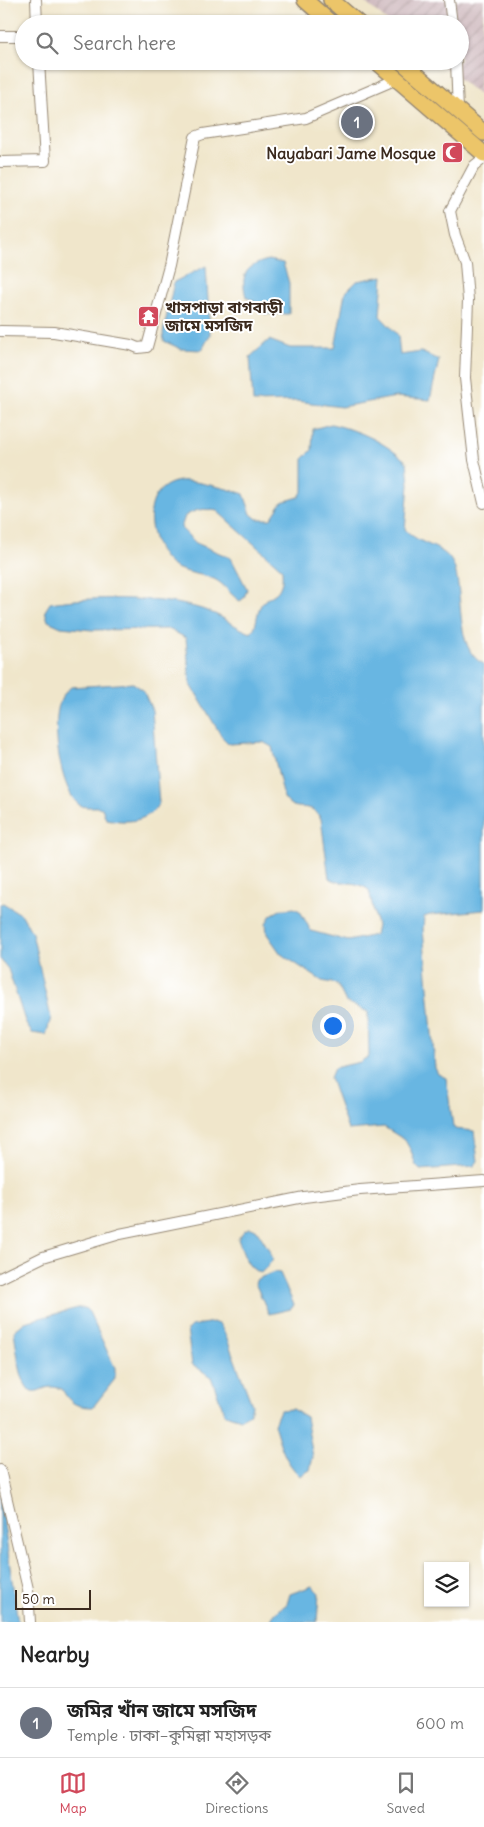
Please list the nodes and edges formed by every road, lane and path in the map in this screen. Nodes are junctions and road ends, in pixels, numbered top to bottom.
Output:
1 (36, 0) edge
2 (305, 0) edge
3 (331, 0) edge
4 (449, 0) edge
5 (37, 15) edge
6 (322, 15) edge
7 (348, 15) edge
8 (451, 15) edge
9 (0, 36) edge
10 (15, 36) edge
11 (40, 70) edge
12 (387, 70) edge
13 (411, 70) edge
14 (456, 70) edge
15 (397, 78) junction
16 (458, 113) junction
17 (484, 134) edge
18 (484, 156) edge
19 (0, 162) edge
20 (0, 330) edge
21 (484, 503) edge
22 (484, 1181) edge
23 (0, 1278) edge
24 (0, 1470) edge
25 (30, 1622) edge

1 - 5 street
2 - 6 highway
3 - 7 highway
4 - 8 street
9 - 10 street
11 - 19 street
12 - 15 highway
13 - 16 highway
14 - 16 street
15 - 18 highway
15 - 20 street
16 - 17 highway
18 - 21 street
22 - 23 street
24 - 25 street

